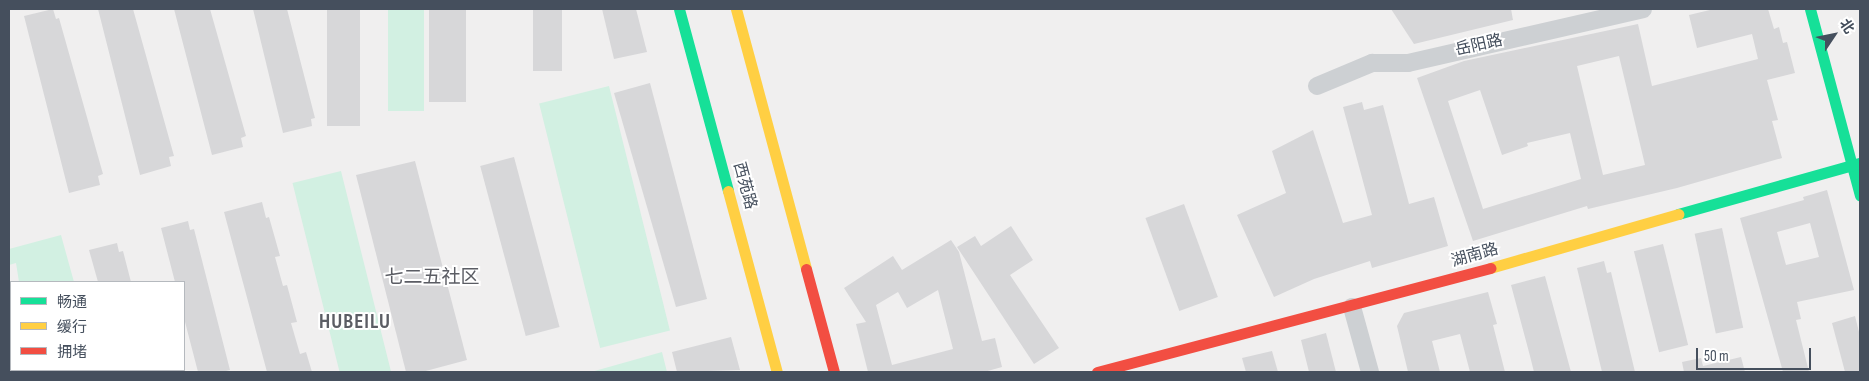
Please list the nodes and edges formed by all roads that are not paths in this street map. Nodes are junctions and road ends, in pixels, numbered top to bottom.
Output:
1 (679, 9) edge
2 (736, 9) edge
3 (1643, 9) edge
4 (1810, 9) edge
5 (1317, 86) dead end
6 (1856, 164) edge
7 (1860, 195) edge
8 (1352, 308) junction
9 (778, 372) edge
10 (834, 372) edge
11 (1097, 372) edge
12 (1370, 372) edge

1 - 9 main road, 西苑路
2 - 10 main road
3 - 5 street, 岳阳路
4 - 6 main road
6 - 7 main road
6 - 8 main road, 湖南路
8 - 11 main road, 湖南路
8 - 12 street

